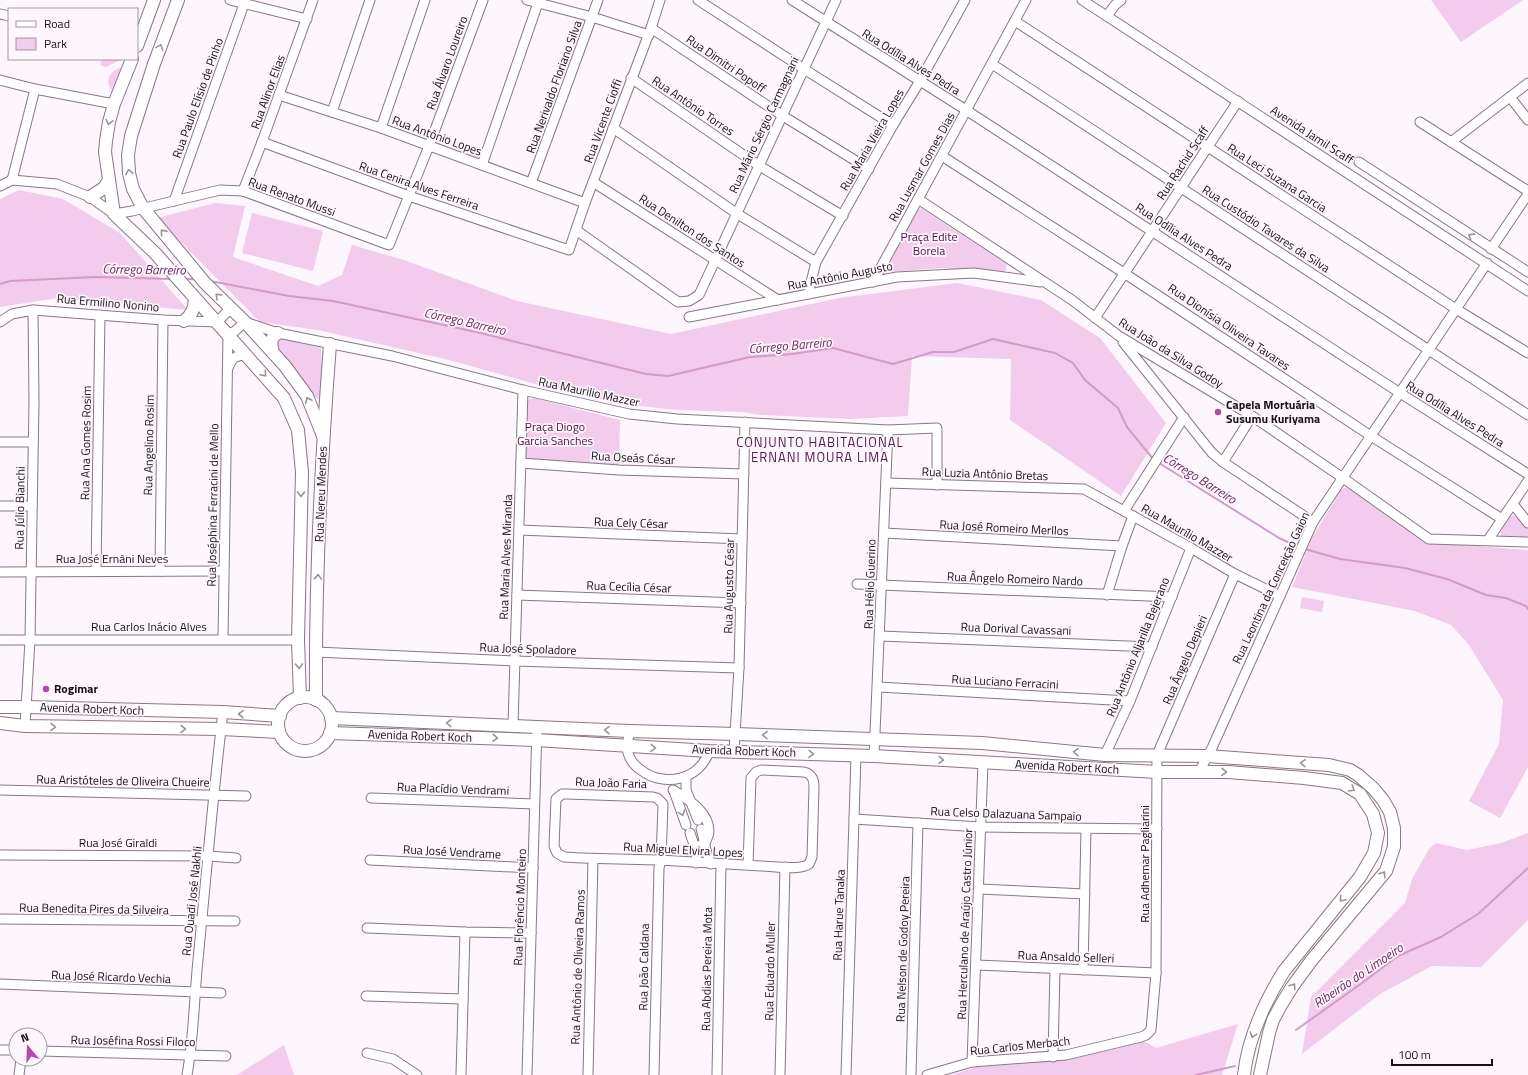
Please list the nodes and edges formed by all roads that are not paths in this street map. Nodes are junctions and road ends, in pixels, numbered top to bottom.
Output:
1 (154, 0) edge
2 (178, 0) edge
3 (230, 0) edge
4 (313, 0) edge
5 (370, 0) edge
6 (425, 0) edge
7 (483, 0) edge
8 (527, 0) edge
9 (598, 0) edge
10 (660, 0) edge
11 (698, 0) edge
12 (792, 0) edge
13 (836, 0) edge
14 (965, 0) edge
15 (1026, 0) edge
16 (1082, 0) edge
17 (539, 1) edge
18 (1115, 2) edge
19 (244, 4) junction
20 (1107, 16) junction
21 (592, 17) junction
22 (307, 19) junction
23 (1015, 21) junction
24 (826, 22) junction
25 (650, 32) junction
26 (138, 42) edge
27 (132, 60) edge
28 (992, 64) junction
29 (804, 69) junction
30 (631, 78) junction
31 (0, 80) edge
32 (920, 81) junction
33 (1528, 83) edge
34 (35, 89) junction
35 (279, 95) junction
36 (1510, 97) junction
37 (1238, 101) junction
38 (114, 104) junction
39 (966, 110) junction
40 (332, 112) junction
41 (783, 116) junction
42 (1528, 120) edge
43 (1420, 122) dead end
44 (893, 125) junction
45 (381, 128) junction
46 (613, 128) junction
47 (262, 142) junction
48 (1451, 142) junction
49 (429, 146) junction
50 (1208, 147) junction
51 (942, 156) junction
52 (1359, 162) dead end
53 (482, 165) junction
54 (758, 165) junction
55 (869, 169) junction
56 (1374, 172) junction
57 (12, 180) junction
58 (109, 180) junction
59 (593, 182) junction
60 (531, 183) junction
61 (1365, 184) junction
62 (0, 186) edge
63 (1181, 188) junction
64 (243, 191) junction
65 (1528, 192) edge
66 (409, 196) junction
67 (90, 197) junction
68 (918, 199) junction
69 (174, 201) junction
70 (585, 203) junction
71 (143, 208) junction
72 (736, 213) junction
73 (114, 214) junction
74 (843, 216) junction
75 (576, 230) junction
76 (1152, 231) junction
77 (389, 245) joint
78 (1491, 249) junction
79 (569, 250) joint
80 (714, 260) junction
81 (816, 262) junction
82 (1487, 263) junction
83 (1528, 272) edge
84 (1124, 273) junction
85 (873, 282) junction
86 (1044, 282) junction
87 (1528, 291) edge
88 (808, 294) junction
89 (195, 299) junction
90 (778, 300) junction
91 (232, 309) junction
92 (1456, 309) junction
93 (32, 310) junction
94 (100, 315) junction
95 (689, 317) dead end
96 (1094, 318) junction
97 (163, 320) junction
98 (184, 321) junction
99 (0, 322) edge
100 (218, 322) junction
101 (245, 322) junction
102 (278, 333) junction
103 (228, 335) junction
104 (1119, 336) junction
105 (330, 344) junction
106 (1429, 350) junction
107 (273, 353) junction
108 (1528, 353) edge
109 (246, 354) junction
110 (227, 372) junction
111 (523, 390) junction
112 (1400, 393) junction
113 (1528, 415) edge
114 (1252, 416) junction
115 (1184, 417) junction
116 (745, 422) junction
117 (888, 430) junction
118 (323, 436) junction
119 (1371, 436) junction
120 (0, 442) edge
121 (33, 442) junction
122 (1223, 462) junction
123 (521, 463) junction
124 (744, 474) junction
125 (1528, 474) edge
126 (1343, 478) junction
127 (1528, 481) edge
128 (886, 483) junction
129 (937, 485) junction
130 (1084, 489) joint
131 (1513, 504) junction
132 (0, 506) edge
133 (32, 506) junction
134 (1124, 511) junction
135 (1133, 516) junction
136 (1502, 519) junction
137 (1313, 522) junction
138 (1528, 523) edge
139 (519, 530) junction
140 (884, 533) junction
141 (742, 539) junction
142 (1488, 540) junction
143 (1528, 542) edge
144 (1122, 546) junction
145 (1191, 548) junction
146 (96, 571) junction
147 (160, 571) junction
148 (223, 571) junction
149 (0, 572) edge
150 (31, 572) junction
151 (1235, 574) junction
152 (857, 584) dead end
153 (882, 586) junction
154 (517, 595) junction
155 (1107, 595) junction
156 (1280, 596) junction
157 (1172, 597) junction
158 (299, 599) junction
159 (741, 602) junction
160 (317, 612) junction
161 (880, 636) junction
162 (223, 639) junction
163 (0, 640) edge
164 (30, 640) junction
165 (298, 640) junction
166 (1152, 647) junction
167 (316, 652) junction
168 (515, 661) junction
169 (739, 668) junction
170 (878, 687) junction
171 (300, 698) junction
172 (316, 700) junction
173 (1130, 701) junction
174 (0, 707) edge
175 (27, 707) junction
176 (223, 712) junction
177 (280, 716) junction
178 (331, 718) junction
179 (0, 724) edge
180 (513, 725) junction
181 (25, 726) junction
182 (537, 726) junction
183 (221, 729) junction
184 (279, 732) junction
185 (630, 732) junction
186 (330, 733) junction
187 (736, 734) junction
188 (875, 739) junction
189 (536, 740) junction
190 (627, 746) junction
191 (709, 751) junction
192 (734, 751) junction
193 (856, 755) junction
194 (1105, 755) junction
195 (1157, 755) junction
196 (874, 756) junction
197 (1207, 756) junction
198 (983, 762) junction
199 (1157, 772) junction
200 (1199, 772) junction
201 (686, 777) junction
202 (663, 780) junction
203 (0, 790) edge
204 (673, 790) junction
205 (214, 794) junction
206 (246, 796) dead end
207 (371, 798) dead end
208 (661, 801) joint
209 (690, 801) junction
210 (534, 804) junction
211 (854, 819) junction
212 (918, 823) junction
213 (980, 827) junction
214 (1086, 829) junction
215 (1157, 830) junction
216 (705, 843) junction
217 (695, 848) junction
218 (557, 853) joint
219 (0, 855) edge
220 (209, 856) junction
221 (236, 858) dead end
222 (593, 859) junction
223 (370, 860) dead end
224 (660, 860) junction
225 (696, 863) junction
226 (711, 864) junction
227 (721, 864) junction
228 (748, 865) junction
229 (784, 867) junction
230 (533, 868) junction
231 (979, 889) junction
232 (1085, 894) junction
233 (0, 920) edge
234 (235, 921) dead end
235 (202, 922) junction
236 (367, 928) dead end
237 (465, 932) junction
238 (531, 933) junction
239 (976, 965) junction
240 (1055, 969) junction
241 (1083, 970) junction
242 (1156, 973) junction
243 (0, 984) edge
244 (195, 992) junction
245 (221, 993) dead end
246 (366, 996) dead end
247 (464, 999) junction
248 (48, 1051) edge
249 (367, 1053) dead end
250 (191, 1054) junction
251 (226, 1056) dead end
252 (1053, 1057) junction
253 (972, 1062) junction
254 (187, 1075) edge
255 (417, 1075) edge
256 (461, 1075) edge
257 (527, 1075) edge
258 (588, 1075) edge
259 (654, 1075) edge
260 (717, 1075) edge
261 (780, 1075) edge
262 (846, 1075) edge
263 (911, 1075) edge
264 (927, 1075) edge
265 (1244, 1075) edge
266 (1260, 1075) edge

1 - 26 main road
71 -> 2 main road, Rua Nereu Mendes
3 - 19 street
4 - 22 street, Rua Alinor Elias
5 - 40 street
6 - 45 street
7 - 49 street, Rua Álvaro Loureiro
8 - 17 street, Rua Dimitri Popoff
9 - 21 street, Rua Nerivaldo Floriano Silva
10 - 25 street, Rua Vicente Cioffi
11 - 29 street
12 - 24 street, Rua Odília Alves Pedra
13 - 24 street, Rua Mário Sérgio Carmagnani
14 - 32 street, Rua Maria Vieira Lopes
15 - 23 street, Rua Lusmar Gomes Dias
16 - 20 street, Avenida Jamil Scaff
17 - 21 street, Rua Dimitri Popoff
17 - 53 street
18 - 20 street
19 - 22 street
19 - 69 street, Rua Paulo Elísio de Pinho
20 - 37 street, Avenida Jamil Scaff
21 - 25 street, Rua Dimitri Popoff
21 - 60 street, Rua Nerivaldo Floriano Silva
22 - 35 street, Rua Alinor Elias
23 - 28 street, Rua Lusmar Gomes Dias
23 - 50 street, Rua Leci Suzana Garcia
24 - 29 street, Rua Mário Sérgio Carmagnani
24 - 32 street, Rua Odília Alves Pedra
25 - 30 street, Rua Vicente Cioffi
25 - 41 street, Rua Dimitri Popoff
27 - 38 main road
28 - 39 street, Rua Lusmar Gomes Dias
28 - 63 street, Rua Custódio Tavares da Silva
29 - 41 street, Rua Mário Sérgio Carmagnani
29 - 44 street
30 - 46 street, Rua Vicente Cioffi
30 - 54 street, Rua Antônio Torres
31 - 34 street
32 - 39 street, Rua Odília Alves Pedra
32 - 44 street, Rua Maria Vieira Lopes
33 - 36 street
34 - 38 street
34 - 57 street
35 - 40 street, Rua Antônio Lopes
35 - 47 street, Rua Alinor Elias
36 - 42 street
36 - 48 street
37 - 50 street, Rua Rachid Scaff
37 - 61 street, Avenida Jamil Scaff
38 -> 58 main road
39 - 51 street, Rua Lusmar Gomes Dias
39 - 76 street, Rua Odília Alves Pedra
40 - 45 street, Rua Antônio Lopes
41 - 54 street, Rua Mário Sérgio Carmagnani
41 - 55 street, Rua Dimitri Popoff
43 - 48 street
44 - 55 street, Rua Maria Vieira Lopes
45 - 49 street, Rua Antônio Lopes
46 - 59 street, Rua Vicente Cioffi
46 - 72 street
47 - 64 street, Rua Alinor Elias
47 - 66 street, Rua Cenira Alves Ferreira
48 - 65 street
49 - 53 street, Rua Antônio Lopes
49 - 66 street, Rua Álvaro Loureiro
50 - 63 street, Rua Rachid Scaff
50 - 92 street, Rua Leci Suzana Garcia
51 - 68 street, Rua Lusmar Gomes Dias
51 - 84 street, Rua Dionísia Oliveira Tavares
52 - 56 street
53 - 60 street, Rua Antônio Lopes
54 - 72 street, Rua Mário Sérgio Carmagnani
54 - 74 street, Rua Antônio Torres
55 - 74 street, Rua Maria Vieira Lopes
56 - 61 street
78 -> 56 street
57 - 62 street
57 - 67 street
58 - 67 main road
58 - 73 main road
59 - 70 street, Rua Vicente Cioffi
59 - 80 street, Rua Denilton dos Santos
60 - 70 street, Rua Antônio Lopes
61 - 82 street, Avenida Jamil Scaff
63 - 76 street, Rua Rachid Scaff
63 - 106 street, Rua Custódio Tavares da Silva
64 - 69 street, Rua Renato Mussi
64 - 77 street, Rua Renato Mussi
65 - 78 street
66 - 77 street, Rua Álvaro Loureiro
66 - 79 street, Rua Cenira Alves Ferreira
67 - 73 street
68 - 85 street, Rua Lusmar Gomes Dias
68 - 86 street, Rua João da Silva Godoy
69 - 71 street, Rua Renato Mussi
70 - 75 street, Rua Vicente Cioffi
71 - 73 street, Rua Renato Mussi
91 -> 71 main road, Rua Nereu Mendes
72 - 80 street, Rua Mário Sérgio Carmagnani
72 - 81 street
73 - 89 main road, Rua Nereu Mendes
74 - 81 street, Rua Maria Vieira Lopes
75 - 79 street, Rua Vicente Cioffi
75 - 80 street, Rua Mário Sérgio Carmagnani
76 - 84 street, Rua Rachid Scaff
76 - 112 street, Rua Odília Alves Pedra
78 - 83 street
80 - 90 street, Rua Denilton dos Santos
81 - 88 street, Rua Maria Vieira Lopes
82 - 87 street, Avenida Jamil Scaff
82 - 92 street, Rua Leontina da Conceição Gaion
84 - 96 street, Rua Rachid Scaff
84 - 119 street, Rua Dionísia Oliveira Tavares
85 - 86 street, Rua Antônio Augusto
85 - 88 street, Rua Antônio Augusto
86 - 96 street, Rua João da Silva Godoy
88 - 90 street, Rua Antônio Augusto
89 - 98 main road
89 - 100 main road, Rua Nereu Mendes
90 - 95 street, Rua Antônio Augusto
91 - 100 street
91 - 101 main road, Rua Nereu Mendes
92 - 106 street, Rua Leontina da Conceição Gaion
92 - 108 street, Rua Leci Suzana Garcia
93 - 94 street, Rua Ermilino Nonino
93 - 99 street, Rua Ermilino Nonino
93 - 121 street, Rua Júlio Bianchi
94 - 97 street, Rua Ermilino Nonino
94 - 146 street, Rua Ana Gomes Rosim
96 - 104 street, Rua João da Silva Godoy
97 - 98 street, Rua Ermilino Nonino
97 - 147 street, Rua Angelino Rosim
98 - 100 street, Rua Ermilino Nonino
100 - 103 main road, Rua Nereu Mendes
101 - 102 street, Rua Maurilio Mazzer
101 - 103 street
101 - 107 main road, Rua Nereu Mendes
102 - 105 street, Rua Maurilio Mazzer
102 - 107 main road
103 - 109 main road, Rua Nereu Mendes
103 - 110 street, Rua Joséphina Ferracini de Mello
104 - 114 street, Rua João da Silva Godoy
104 - 115 street
105 - 111 street, Rua Maurilio Mazzer
105 - 118 main road
106 - 112 street, Rua Leontina da Conceição Gaion
106 - 113 street, Rua Custódio Tavares da Silva
118 -> 107 main road, Rua Nereu Mendes
109 - 110 street
109 -> 158 main road, Rua Nereu Mendes
110 - 148 street, Rua Joséphina Ferracini de Mello
111 - 116 street, Rua Maurilio Mazzer
111 - 123 street, Rua Maria Alves Miranda
112 - 119 street, Rua Leontina da Conceição Gaion
112 - 125 street, Rua Odília Alves Pedra
114 - 122 street
114 - 126 street, Rua João da Silva Godoy
115 - 122 street
115 - 134 street
116 - 117 street, Rua Maurilio Mazzer
116 - 124 street, Rua Augusto César
117 - 128 street, Rua Hélio Guerino
117 - 129 street, Rua Maurilio Mazzer
160 -> 118 main road, Rua Nereu Mendes
119 - 126 street, Rua Leontina da Conceição Gaion
119 - 136 street, Rua Dionísia Oliveira Tavares
120 - 121 street
121 - 133 street, Rua Júlio Bianchi
122 - 137 street
123 - 124 street, Rua Oseás César
123 - 139 street, Rua Maria Alves Miranda
124 - 141 street, Rua Augusto César
126 - 137 street, Rua Leontina da Conceição Gaion
126 - 142 street, Rua João da Silva Godoy
127 - 131 street
128 - 129 street, Rua Luzia Antônio Bretas
128 - 140 street, Rua Hélio Guerino
129 - 130 street, Rua Luzia Antônio Bretas
130 - 134 street, Rua Maurílio Mazzer
131 - 136 street
131 - 138 street
132 - 133 street
133 - 150 street, Rua Júlio Bianchi
134 - 135 street, Rua Maurílio Mazzer
135 - 144 street
135 - 145 street, Rua Maurílio Mazzer
136 - 142 street
137 - 156 street, Rua Leontina da Conceição Gaion
139 - 141 street, Rua Cely César
139 - 154 street, Rua Maria Alves Miranda
140 - 144 street, Rua José Romeiro Merllos
140 - 153 street, Rua Hélio Guerino
141 - 159 street, Rua Augusto César
142 - 143 street, Rua João da Silva Godoy
144 - 155 street
145 - 151 street, Rua Maurílio Mazzer
145 - 157 street, Rua Antônio Aljarilla Bejerano
146 - 147 street, Rua José Ernâni Neves
146 - 150 street, Rua José Ernâni Neves
147 - 148 street, Rua José Ernâni Neves
148 - 162 street, Rua Joséphina Ferracini de Mello
149 - 150 street, Rua José Ernâni Neves
150 - 164 street, Rua Júlio Bianchi
151 - 156 street, Rua Maurílio Mazzer
151 - 195 street, Rua Ângelo Depieri
152 - 153 street, Rua Ângelo Romeiro Nardo
153 - 155 street, Rua Ângelo Romeiro Nardo
153 - 161 street, Rua Hélio Guerino
154 - 159 street, Rua Cecília César
154 - 168 street, Rua Maria Alves Miranda
155 - 157 street, Rua Ângelo Romeiro Nardo
156 - 197 street, Rua Leontina da Conceição Gaion
157 - 166 street, Rua Antônio Aljarilla Bejerano
158 - 160 main road
158 - 165 main road, Rua Nereu Mendes
159 - 169 street, Rua Augusto César
160 - 167 main road, Rua Nereu Mendes
161 - 166 street, Rua Dorival Cavassani
161 - 170 street, Rua Hélio Guerino
162 - 164 street, Rua Carlos Inácio Alves
162 - 165 street, Rua Carlos Inácio Alves
163 - 164 street, Rua Carlos Inácio Alves
164 - 175 street, Rua Júlio Bianchi
165 -> 171 main road, Rua Nereu Mendes
166 - 173 street, Rua Antônio Aljarilla Bejerano
167 - 168 street, Rua José Spoladore
167 - 172 main road, Rua Nereu Mendes
168 - 169 street, Rua José Spoladore
168 - 180 street, Rua Maria Alves Miranda
169 - 187 street, Rua Augusto César
170 - 173 street, Rua Luciano Ferracini
170 - 188 street, Rua Hélio Guerino
171 - 172 main road
171 - 177 main road
172 - 178 main road
173 - 194 street, Rua Antônio Aljarilla Bejerano
174 - 175 main road, Avenida Robert Koch
175 - 176 main road, Avenida Robert Koch
175 - 181 street, Rua Júlio Bianchi
177 -> 176 main road, Avenida Robert Koch
176 - 183 street, Rua Ouadi José Nakhli
177 - 184 main road
180 -> 178 main road, Avenida Robert Koch
178 - 186 main road
179 - 181 main road, Avenida Robert Koch
180 - 182 main road, Avenida Robert Koch
181 -> 183 main road, Avenida Robert Koch
185 -> 182 main road, Avenida Robert Koch
182 - 189 street, Rua Florêncio Monteiro
183 - 184 main road, Avenida Robert Koch
183 - 205 street, Rua Ouadi José Nakhli
184 - 186 main road
185 - 187 main road, Avenida Robert Koch
185 - 190 street
186 -> 189 main road, Avenida Robert Koch
188 -> 187 main road, Avenida Robert Koch
187 - 192 street, Rua Augusto César
194 -> 188 main road, Avenida Robert Koch
188 - 196 street, Rua Hélio Guerino
189 - 190 main road, Avenida Robert Koch
189 - 210 street, Rua Florêncio Monteiro
190 -> 191 main road, Avenida Robert Koch
190 - 202 street
191 - 192 main road, Avenida Robert Koch
191 - 201 street
192 -> 193 main road, Avenida Robert Koch
193 - 196 main road, Avenida Robert Koch
193 - 211 street, Rua Harue Tanaka
194 - 195 main road, Avenida Robert Koch
195 - 197 main road, Avenida Robert Koch
195 - 199 street, Rua Adhemar Pagliarini
196 -> 198 main road, Avenida Robert Koch
197 - 200 street, Rua Leontina da Conceição Gaion
266 -> 197 main road, Avenida Robert Koch
198 - 199 main road, Avenida Robert Koch
198 - 213 street, Rua Herculano de Araújo Castro Júnior
199 - 200 main road, Avenida Robert Koch
199 - 215 street, Rua Adhemar Pagliarini
200 -> 265 main road, Avenida Robert Koch
201 - 202 street
201 - 209 street
202 - 204 street
203 - 205 street, Rua Aristóteles de Oliveira Chueire
204 - 209 street
204 -> 217 street
205 - 206 street, Rua Aristóteles de Oliveira Chueire
205 - 220 street, Rua Ouadi José Nakhli
207 - 210 street, Rua Placídio Vendrami
208 - 218 street, Rua João Faria
208 - 224 street, Rua João Caldana
209 - 216 street
209 - 216 street
210 - 230 street, Rua Florêncio Monteiro
211 - 212 street, Rua Celso Dalazuana Sampaio
211 - 262 street, Rua Harue Tanaka
212 - 213 street, Rua Celso Dalazuana Sampaio
212 - 263 street, Rua Nelson de Godoy Pereira
213 - 214 street, Rua Celso Dalazuana Sampaio
213 - 231 street, Rua Herculano de Araújo Castro Júnior
214 - 215 street, Rua Celso Dalazuana Sampaio
214 - 232 street
215 - 242 street, Rua Adhemar Pagliarini
216 - 217 street
216 - 226 street
217 - 225 street
218 - 222 street, Rua Miguel Elvira Lopes
219 - 220 street, Rua José Giraldi
220 - 221 street, Rua José Giraldi
220 - 235 street, Rua Ouadi José Nakhli
222 - 224 street, Rua Miguel Elvira Lopes
222 - 258 street, Rua Antônio de Oliveira Ramos
223 - 230 street, Rua José Vendrame
224 - 225 street, Rua Miguel Elvira Lopes
224 - 259 street, Rua João Caldana
225 - 226 street, Rua Miguel Elvira Lopes
226 - 227 street, Rua Miguel Elvira Lopes
227 - 228 street, Rua Miguel Elvira Lopes
227 - 260 street, Rua Abdias Pereira Mota
228 - 229 street, Rua Miguel Elvira Lopes
228 - 229 street, Rua Miguel Elvira Lopes
229 - 261 street, Rua Eduardo Muller
230 - 238 street, Rua Florêncio Monteiro
231 - 232 street
231 - 239 street, Rua Herculano de Araújo Castro Júnior
232 - 241 street
233 - 235 street, Rua Benedita Pires da Silveira
234 - 235 street, Rua Benedita Pires da Silveira
235 - 244 street, Rua Ouadi José Nakhli
236 - 237 street
237 - 238 street
237 - 247 street
238 - 257 street, Rua Florêncio Monteiro
239 - 240 street, Rua Ansaldo Selleri
239 - 253 street, Rua Herculano de Araújo Castro Júnior
240 - 241 street, Rua Ansaldo Selleri
240 - 252 street
241 - 242 street, Rua Ansaldo Selleri
242 - 252 street, Rua Carlos Merbach
243 - 244 street, Rua José Ricardo Vechia
244 - 245 street, Rua José Ricardo Vechia
244 - 250 street, Rua Ouadi José Nakhli
246 - 247 street
247 - 256 street
248 - 250 street, Rua Joséfina Rossi Filoco
249 - 255 street
250 - 251 street, Rua Joséfina Rossi Filoco
250 - 254 street, Rua Ouadi José Nakhli
252 - 253 street, Rua Carlos Merbach
253 - 264 street, Rua Carlos Merbach

